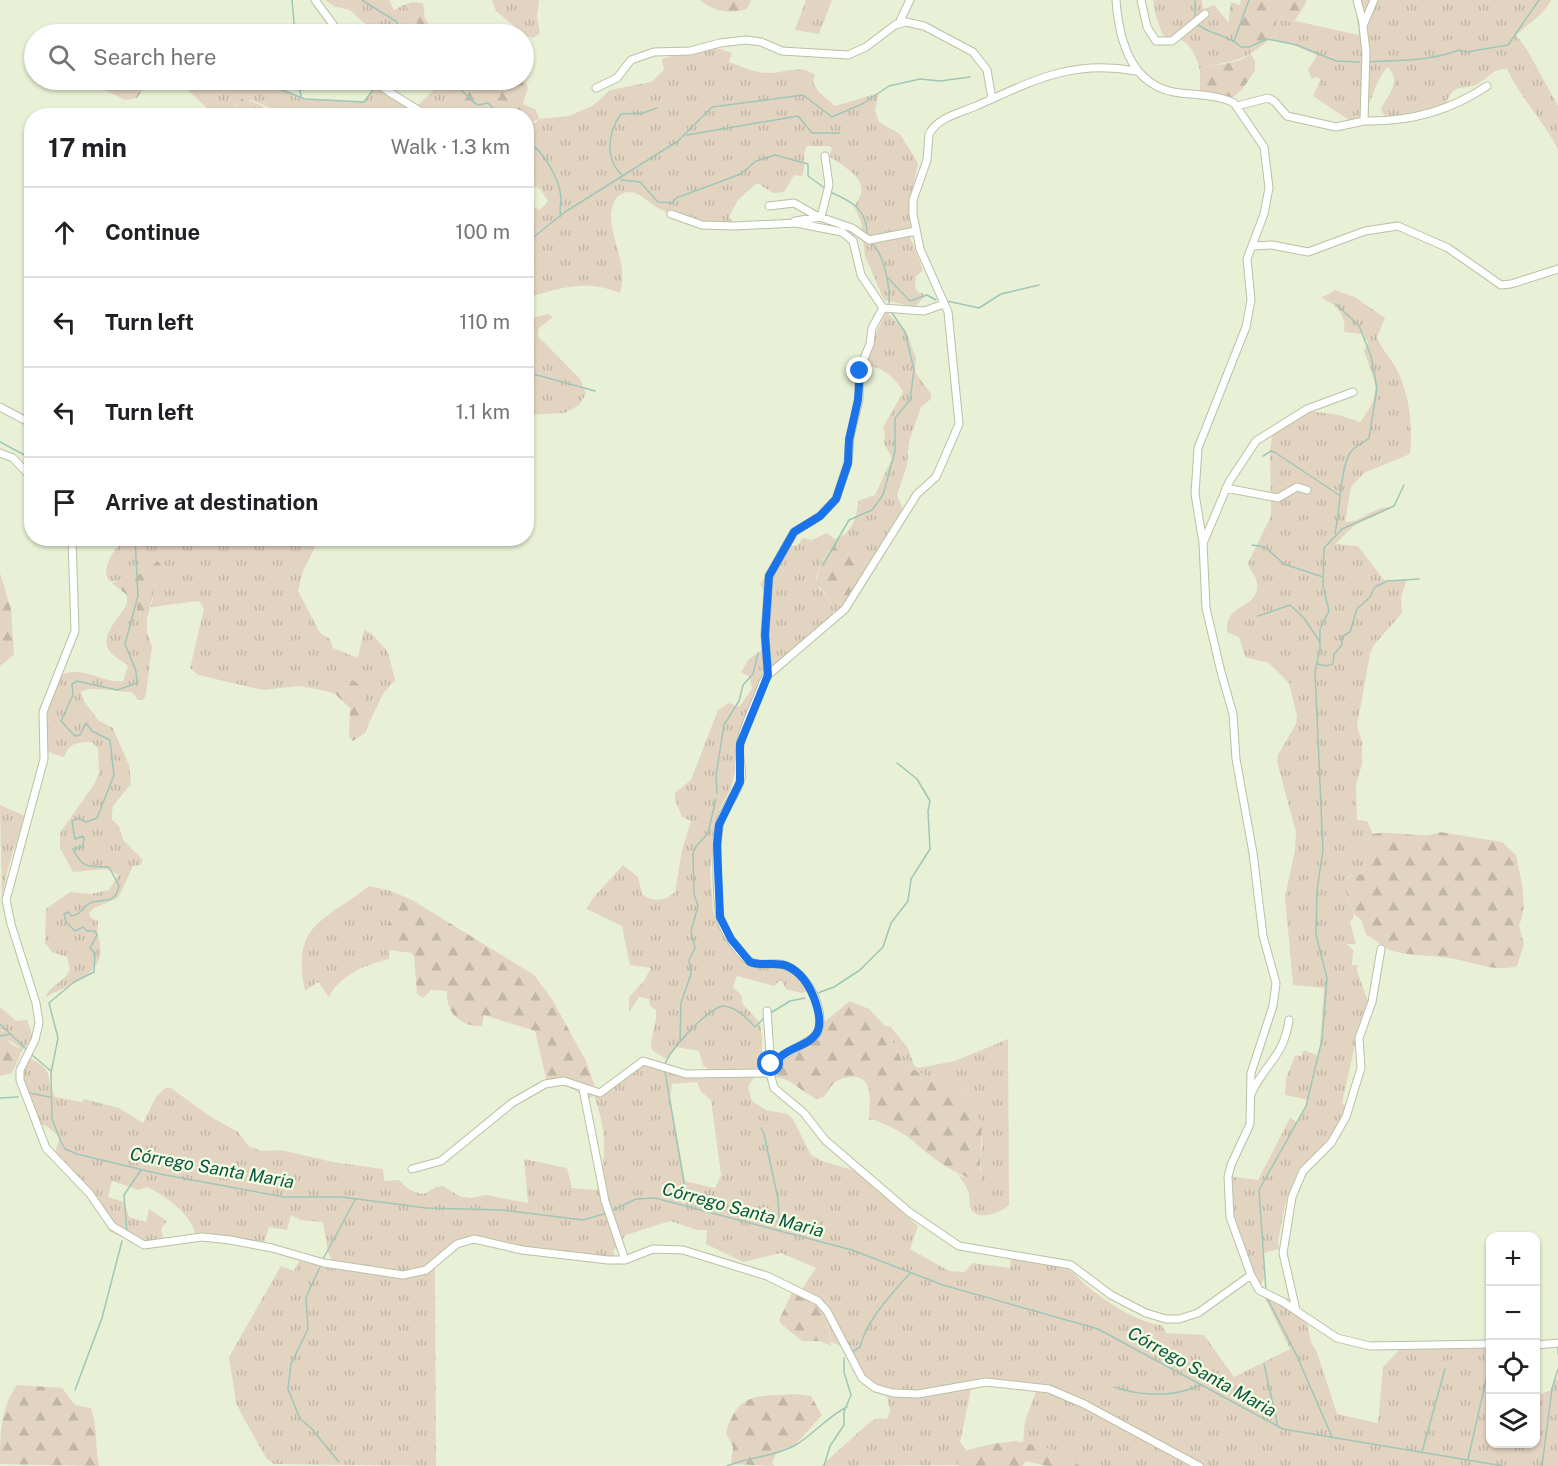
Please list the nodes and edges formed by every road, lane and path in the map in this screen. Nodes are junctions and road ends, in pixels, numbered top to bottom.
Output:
1 (315, 0) edge
2 (910, 0) edge
3 (1116, 0) edge
4 (1141, 0) edge
5 (1357, 0) edge
6 (1374, 0) edge
7 (1205, 14) dead end
8 (899, 23) junction
9 (333, 24) edge
10 (1364, 26) junction
11 (1136, 71) junction
12 (1487, 86) dead end
13 (596, 88) dead end
14 (386, 90) edge
15 (992, 99) junction
16 (1237, 105) junction
17 (415, 108) edge
18 (1364, 121) junction
19 (825, 156) dead end
20 (769, 206) dead end
21 (671, 214) dead end
22 (821, 218) junction
23 (790, 223) junction
24 (916, 231) junction
25 (1252, 246) junction
26 (1558, 269) edge
27 (944, 304) junction
28 (883, 308) junction
29 (1353, 392) dead end
30 (0, 407) edge
31 (24, 420) edge
32 (0, 453) edge
33 (24, 470) edge
34 (1226, 488) junction
35 (1307, 490) dead end
36 (1203, 543) junction
37 (72, 546) edge
38 (768, 675) junction
39 (3, 910) edge
40 (1381, 949) dead end
41 (767, 1011) dead end
42 (1289, 1020) dead end
43 (770, 1072) junction
44 (583, 1089) junction
45 (600, 1093) junction
46 (1250, 1097) junction
47 (586, 1109) junction
48 (412, 1169) dead end
49 (625, 1260) junction
50 (1251, 1275) junction
51 (1296, 1310) junction
52 (1557, 1343) edge
53 (1486, 1344) edge
54 (1540, 1345) edge
55 (1199, 1466) edge

1 - 9 street
2 - 8 street
3 - 11 street
4 - 7 street
5 - 10 street
6 - 10 street
8 - 13 street
8 - 15 street
10 - 18 street
11 - 15 street
11 - 16 street
12 - 18 street
14 - 17 street
15 - 24 street
16 - 18 street
16 - 25 street
19 - 22 street
20 - 22 street
21 - 23 street
22 - 23 street
22 - 24 street
23 - 28 street
24 - 27 street
25 - 26 street
25 - 36 street
27 - 28 street
27 - 38 street
28 - 38 street
29 - 34 street
30 - 31 street
32 - 33 street
34 - 35 street
34 - 36 street
36 - 46 street
37 - 39 street
38 - 43 street
39 - 49 street
40 - 51 street
41 - 43 street
42 - 46 street
43 - 45 street
43 - 50 street
44 - 45 street
44 - 47 street
44 - 48 street
45 - 47 street
46 - 50 street
47 - 49 street
49 - 55 street
50 - 51 street
51 - 53 street
52 - 54 street

